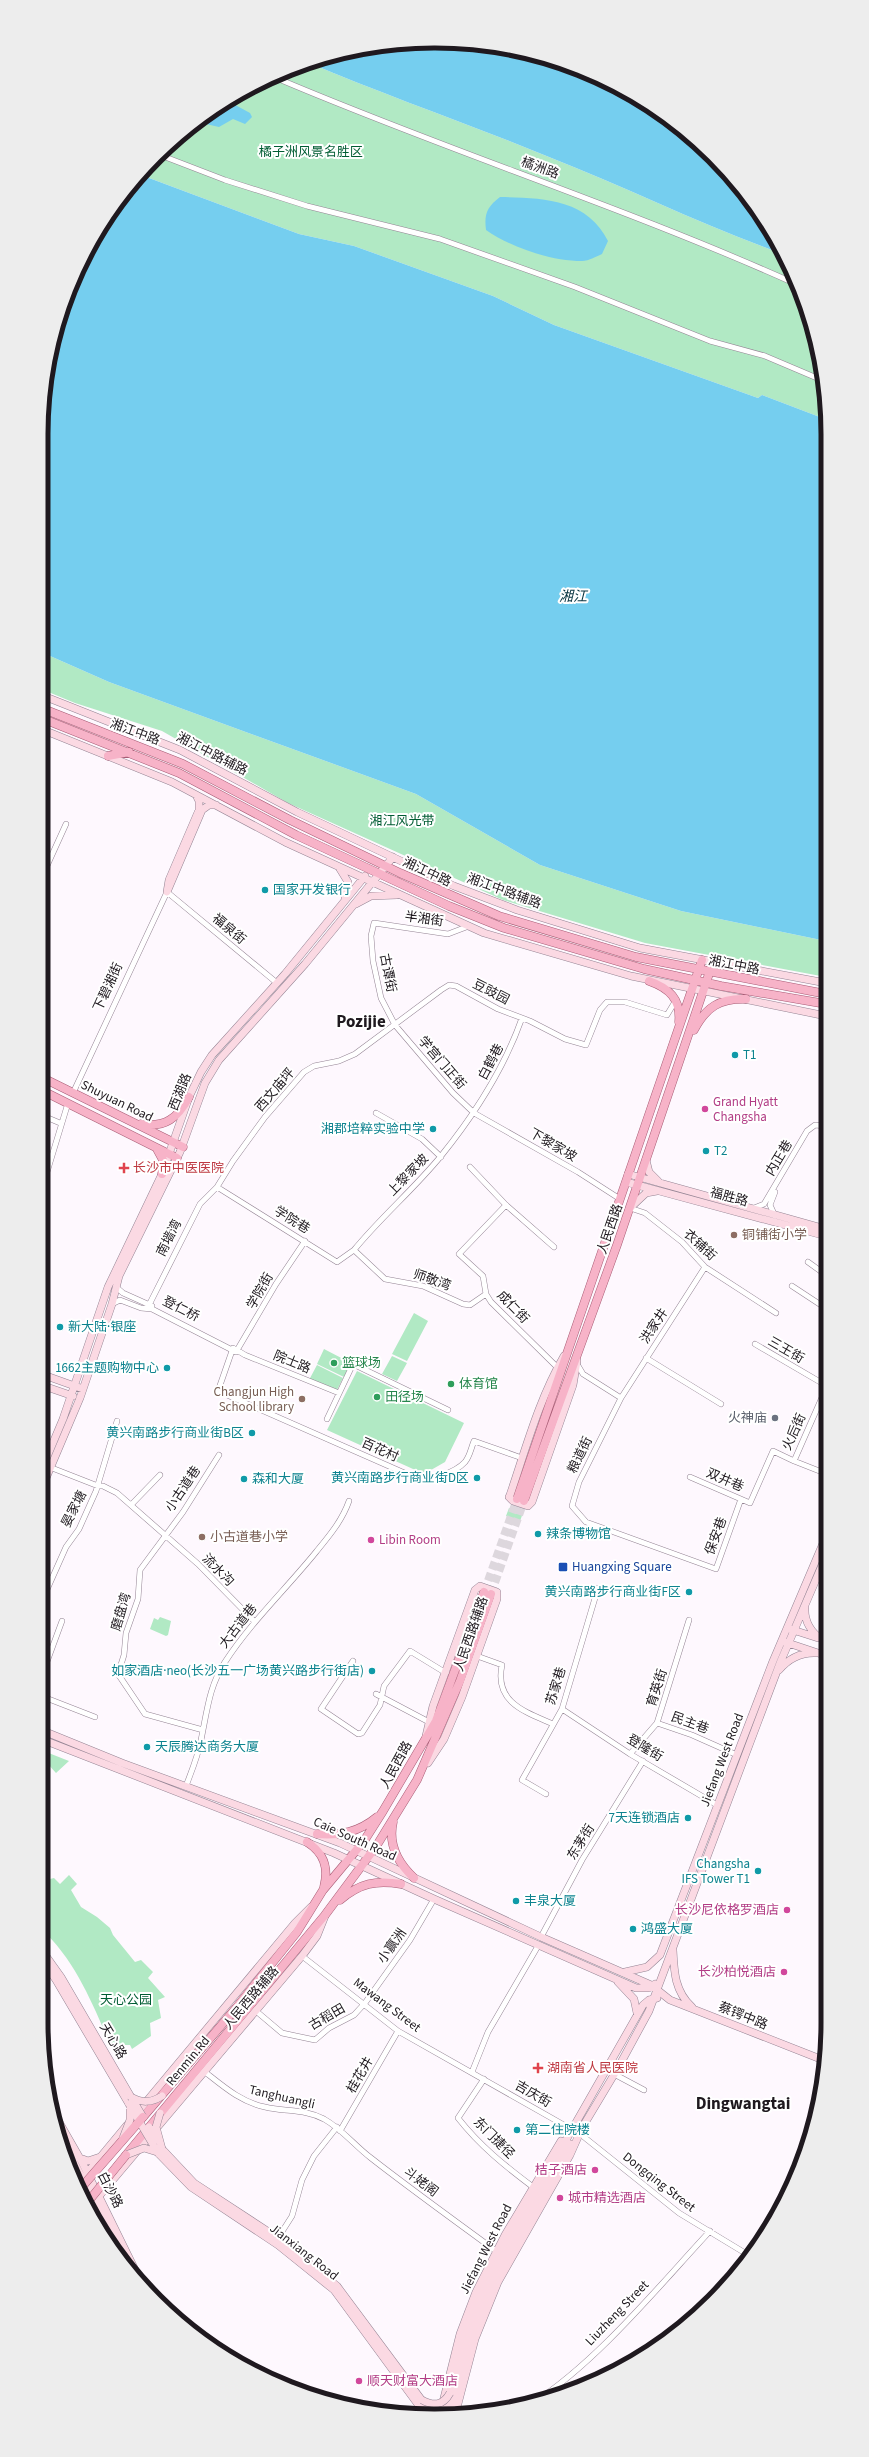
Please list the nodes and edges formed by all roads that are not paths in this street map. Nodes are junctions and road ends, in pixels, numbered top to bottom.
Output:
1 (281, 80) edge
2 (166, 156) edge
3 (789, 281) edge
4 (817, 378) edge
5 (48, 698) edge
6 (48, 711) edge
7 (48, 721) edge
8 (48, 732) edge
9 (129, 752) junction
10 (108, 756) junction
11 (194, 793) junction
12 (216, 805) junction
13 (66, 824) dead end
14 (385, 853) junction
15 (393, 856) junction
16 (377, 862) junction
17 (48, 864) edge
18 (333, 865) junction
19 (385, 866) junction
20 (371, 870) junction
21 (379, 873) junction
22 (363, 878) junction
23 (372, 882) junction
24 (167, 892) junction
25 (407, 897) junction
26 (344, 902) junction
27 (347, 912) junction
28 (374, 923) joint
29 (469, 926) junction
30 (702, 960) junction
31 (713, 962) junction
32 (699, 970) junction
33 (710, 973) junction
34 (649, 980) junction
35 (696, 980) junction
36 (706, 982) junction
37 (821, 982) edge
38 (277, 983) junction
39 (692, 989) junction
40 (704, 991) junction
41 (821, 993) edge
42 (746, 999) junction
43 (676, 1000) junction
44 (821, 1003) edge
45 (821, 1015) edge
46 (522, 1018) junction
47 (395, 1025) junction
48 (677, 1035) junction
49 (683, 1052) junction
50 (48, 1080) edge
51 (48, 1093) edge
52 (73, 1093) junction
53 (189, 1097) junction
54 (68, 1103) junction
55 (376, 1113) dead end
56 (474, 1113) junction
57 (48, 1118) edge
58 (130, 1121) junction
59 (60, 1123) junction
60 (821, 1126) edge
61 (821, 1129) edge
62 (175, 1143) junction
63 (153, 1146) junction
64 (183, 1147) junction
65 (174, 1156) junction
66 (441, 1157) junction
67 (646, 1158) junction
68 (48, 1165) edge
69 (470, 1167) dead end
70 (162, 1174) junction
71 (627, 1178) junction
72 (639, 1181) junction
73 (217, 1187) junction
74 (660, 1187) junction
75 (620, 1199) junction
76 (506, 1205) junction
77 (630, 1208) junction
78 (754, 1208) junction
79 (776, 1216) junction
80 (821, 1227) edge
81 (818, 1228) junction
82 (821, 1230) edge
83 (821, 1232) edge
84 (305, 1241) junction
85 (554, 1247) dead end
86 (354, 1250) junction
87 (808, 1262) dead end
88 (705, 1267) junction
89 (821, 1271) edge
90 (792, 1286) dead end
91 (116, 1287) junction
92 (486, 1294) junction
93 (112, 1304) junction
94 (149, 1305) junction
95 (821, 1306) edge
96 (776, 1313) dead end
97 (755, 1344) dead end
98 (235, 1350) junction
99 (567, 1351) junction
100 (579, 1354) junction
101 (646, 1358) junction
102 (81, 1363) junction
103 (577, 1364) junction
104 (557, 1367) junction
105 (48, 1376) edge
106 (55, 1379) junction
107 (821, 1382) edge
108 (73, 1385) junction
109 (48, 1387) edge
110 (51, 1388) junction
111 (83, 1389) junction
112 (218, 1391) joint
113 (338, 1393) junction
114 (69, 1395) junction
115 (80, 1398) junction
116 (622, 1398) junction
117 (821, 1400) edge
118 (722, 1404) dead end
119 (448, 1410) dead end
120 (62, 1419) junction
121 (327, 1419) dead end
122 (117, 1421) dead end
123 (48, 1454) edge
124 (219, 1455) dead end
125 (522, 1458) junction
126 (794, 1461) junction
127 (52, 1468) junction
128 (821, 1472) edge
129 (48, 1476) edge
130 (160, 1476) dead end
131 (690, 1477) dead end
132 (98, 1486) junction
133 (741, 1499) junction
134 (349, 1501) dead end
135 (750, 1503) joint
136 (131, 1505) junction
137 (164, 1536) junction
138 (821, 1549) edge
139 (660, 1550) joint
140 (821, 1575) edge
141 (48, 1587) edge
142 (598, 1588) dead end
143 (806, 1602) junction
144 (690, 1620) dead end
145 (62, 1621) dead end
146 (254, 1621) junction
147 (790, 1629) junction
148 (821, 1638) edge
149 (821, 1640) edge
150 (785, 1642) junction
151 (817, 1653) junction
152 (821, 1654) edge
153 (477, 1656) junction
154 (48, 1659) edge
155 (353, 1662) dead end
156 (446, 1673) junction
157 (775, 1675) junction
158 (376, 1694) dead end
159 (48, 1699) edge
160 (383, 1699) junction
161 (562, 1709) junction
162 (95, 1717) dead end
163 (429, 1722) junction
164 (657, 1723) junction
165 (553, 1724) junction
166 (203, 1730) junction
167 (48, 1733) edge
168 (425, 1738) junction
169 (48, 1742) edge
170 (630, 1754) junction
171 (737, 1755) junction
172 (643, 1761) junction
173 (417, 1780) junction
174 (186, 1786) junction
175 (546, 1794) dead end
176 (717, 1805) junction
177 (383, 1811) junction
178 (393, 1820) junction
179 (317, 1834) junction
180 (307, 1842) junction
181 (355, 1850) junction
182 (368, 1857) junction
183 (347, 1859) junction
184 (361, 1866) junction
185 (414, 1878) junction
186 (401, 1884) junction
187 (323, 1890) junction
188 (434, 1899) junction
189 (313, 1905) junction
190 (332, 1907) junction
191 (325, 1915) junction
192 (297, 1932) joint
193 (308, 1934) joint
194 (541, 1937) junction
195 (538, 1946) junction
196 (673, 1947) junction
197 (302, 1956) junction
198 (48, 1959) edge
199 (48, 1968) edge
200 (621, 1972) junction
201 (614, 1978) junction
202 (655, 1988) junction
203 (654, 1998) junction
204 (670, 2000) junction
205 (365, 2003) junction
206 (695, 2010) junction
207 (256, 2012) junction
208 (636, 2016) junction
209 (398, 2031) junction
210 (819, 2058) edge
211 (205, 2072) junction
212 (472, 2072) junction
213 (614, 2074) junction
214 (484, 2079) junction
215 (644, 2090) dead end
216 (162, 2096) junction
217 (130, 2101) junction
218 (160, 2113) junction
219 (141, 2119) junction
220 (63, 2128) edge
221 (147, 2129) junction
222 (339, 2129) junction
223 (571, 2129) junction
224 (579, 2133) junction
225 (123, 2138) junction
226 (160, 2151) junction
227 (71, 2152) edge
228 (126, 2155) junction
229 (102, 2156) junction
230 (80, 2158) junction
231 (550, 2173) junction
232 (85, 2175) junction
233 (84, 2184) edge
234 (108, 2186) junction
235 (533, 2187) junction
236 (94, 2200) edge
237 (105, 2207) junction
238 (710, 2231) junction
239 (110, 2233) edge
240 (278, 2238) junction
241 (496, 2251) junction
242 (745, 2252) edge
243 (132, 2262) edge
244 (547, 2392) edge
245 (450, 2393) junction
246 (422, 2400) junction
247 (421, 2408) edge
248 (452, 2408) edge
249 (457, 2408) edge
250 (428, 2409) edge
251 (441, 2409) edge
252 (446, 2409) edge

1 - 3 street, 橘洲路
2 - 4 street
5 - 14 main road, 湘江中路辅路
6 - 16 main road, 湘江中路
7 - 9 main road, 湘江中路
8 - 10 main road
9 - 10 main road
9 - 20 main road, 湘江中路
10 - 11 main road
11 - 12 main road
11 - 24 main road, 下碧湘街
12 - 18 main road
12 - 24 main road, 下碧湘街
13 - 17 street
14 - 15 main road, 湘江中路辅路
14 - 16 main road, 西湖路
15 - 19 main road, 西湖路
15 - 30 main road, 湘江中路辅路
16 - 19 main road, 湘江中路
16 - 20 main road, 西湖路
18 - 22 main road
18 - 26 main road
19 - 21 main road, 西湖路
19 - 32 main road, 湘江中路
20 - 21 main road, 湘江中路
20 - 22 main road, 西湖路
21 - 23 main road, 西湖路
21 - 35 main road, 湘江中路
22 - 23 main road
22 - 26 main road, 西湖路
23 - 25 main road
23 - 27 main road, 西湖路
24 - 38 street, 福泉街
24 - 52 street, 下碧湘街
25 - 27 main road
25 - 29 main road
26 - 38 main road, 西湖路
27 - 64 main road, 西湖路
28 - 29 street, 半湘街
28 - 47 street, 古谭街
29 - 34 main road
30 - 31 main road, 湘江中路辅路
30 - 32 main road, 人民西路
31 - 33 main road, 人民西路
31 - 37 main road, 湘江中路辅路
32 - 33 main road, 湘江中路
32 - 35 main road, 人民西路
33 - 36 main road, 人民西路
33 - 41 main road, 湘江中路
34 - 39 main road
34 - 43 main road
35 - 36 main road, 湘江中路
35 - 39 main road, 人民西路
36 - 40 main road, 人民西路
36 - 44 main road, 湘江中路
38 - 53 main road, 西湖路
39 - 40 main road
39 - 48 main road, 人民西路
40 - 42 main road
40 - 49 main road, 人民西路
42 - 45 main road
42 - 49 main road
43 - 46 street, 豆豉园
43 - 48 main road
46 - 47 street, 豆豉园
46 - 56 street, 白鹤巷
47 - 56 street, 学宫门正街
47 - 73 street, 西文庙坪
48 - 71 main road, 人民西路
49 - 67 main road, 人民西路
50 - 52 main road, Shuyuan Road
51 - 54 main road, Shuyuan Road
52 - 58 main road, Shuyuan Road
53 - 58 main road
53 - 62 main road, 西湖路
54 - 59 street
54 - 63 main road, Shuyuan Road
55 - 66 street
56 - 66 street, 上黎家坡
56 - 75 street, 下黎家坡
57 - 59 street
58 - 62 main road, Shuyuan Road
59 - 68 street
60 - 78 street, 内正巷
61 - 79 street, 内正巷
62 - 64 main road, Shuyuan Road
62 - 65 main road, 西湖路
63 - 65 main road, Shuyuan Road
63 - 70 main road
64 - 65 main road, 西湖路
65 - 70 main road, 西湖路
65 - 91 main road, 西湖路
66 - 86 street, 上黎家坡
67 - 72 main road, 人民西路
67 - 74 main road
69 - 76 street
70 - 102 main road, 西湖路
71 - 72 main road, 福胜路
71 - 75 main road, 人民西路
72 - 74 main road, 福胜路
72 - 77 main road, 人民西路
73 - 84 street, 学院巷
73 - 94 street, 南墙湾
74 - 77 main road
74 - 78 main road, 福胜路
74 - 83 main road, 福胜路
75 - 99 main road, 人民西路
76 - 85 street
76 - 92 street, 成仁街
77 - 88 street, 衣铺街
77 - 100 main road, 人民西路
78 - 79 main road, 福胜路
79 - 81 main road, 福胜路
80 - 81 main road
81 - 82 main road, 福胜路
84 - 86 street, 学院巷
84 - 98 street, 学院街
86 - 92 street, 师敬湾
87 - 89 street
88 - 96 street, 衣铺街
88 - 101 street, 洪家井
90 - 95 street
91 - 93 main road, 西湖路
91 - 94 street, 登仁桥
92 - 104 street, 成仁街
93 - 98 street, 登仁桥
93 - 111 main road, 西湖路
94 - 98 street, 登仁桥
97 - 107 street, 三王街
98 - 112 street, 学院街
98 - 113 street
99 - 100 main road, 人民西路
99 - 104 main road
100 - 103 main road
101 - 116 street, 洪家井
101 - 118 street
102 - 106 main road
102 - 108 main road, 西湖路
103 - 116 street
103 - 125 main road
104 - 125 main road
105 - 106 main road
106 - 108 main road
108 - 111 main road
108 - 114 main road, 西湖路
109 - 110 main road
110 - 114 main road
110 - 120 main road
111 - 115 main road, 西湖路
112 - 125 street, 百花村
113 - 119 street
113 - 121 street
114 - 115 main road
114 - 120 main road, 西湖路
115 - 127 main road, 西湖路
116 - 139 street, 粮道街
117 - 126 street, 火后街
120 - 123 main road, 西湖路
122 - 132 street, 晏家塘
124 - 137 street, 小古道巷
126 - 128 street
126 - 135 street, 火后街
127 - 129 main road, 西湖路
127 - 132 street, 流水沟
130 - 136 street
131 - 133 street, 双井巷
132 - 136 street, 流水沟
132 - 141 street, 晏家塘
133 - 135 street, 双井巷
133 - 139 street, 保安巷
134 - 146 street, 大古道巷
136 - 137 street, 流水沟
137 - 146 street, 流水沟
137 - 166 street, 磨盘湾
138 - 147 main road, Jiefang West Road
140 - 143 main road, Jiefang West Road
142 - 161 street, 苏家巷
143 - 147 main road, Jiefang West Road
143 - 148 main road
144 - 164 street, 育英街
145 - 154 street
146 - 166 street, 大古道巷
147 - 149 main road
147 - 150 main road, Jiefang West Road
150 - 151 main road
150 - 157 main road, Jiefang West Road
150 - 171 main road, Jiefang West Road
151 - 152 main road
151 - 157 main road
153 - 156 main road, 人民西路辅路
153 - 165 street
153 - 173 main road, 人民西路辅路
155 - 160 street
156 - 160 street
156 - 163 main road, 人民西路辅路
157 - 196 main road, Jiefang West Road
158 - 160 street
159 - 162 street
160 - 163 street
161 - 165 street, 苏家巷
161 - 170 street, 登隆街
163 - 168 main road, 人民西路辅路
164 - 170 street, 育英街
164 - 171 street, 民主巷
165 - 175 street, 苏家巷
166 - 174 street, 大古道巷
167 - 174 main road, Caie South Road
168 - 173 main road, 人民西路
168 - 177 main road, 人民西路
169 - 180 main road, Caie South Road
170 - 172 street, 登隆街
171 - 176 main road, Jiefang West Road
172 - 176 street, 登隆街
172 - 194 street, 东茅街
173 - 178 main road, 人民西路
174 - 179 main road, Caie South Road
176 - 200 main road, Jiefang West Road
177 - 179 main road
177 - 181 main road, 人民西路
178 - 182 main road, 人民西路
178 - 185 main road
179 - 181 main road, Caie South Road
180 - 183 main road, Caie South Road
180 - 187 main road
181 - 182 main road, Caie South Road
181 - 183 main road, 人民西路
182 - 184 main road, 人民西路
182 - 185 main road, Caie South Road
183 - 184 main road, Caie South Road
183 - 187 main road, 人民西路
184 - 186 main road, Caie South Road
184 - 190 main road, 人民西路
185 - 194 main road, Caie South Road
186 - 188 main road, Caie South Road
186 - 190 main road
187 - 189 main road, 人民西路
188 - 195 main road, Caie South Road
188 - 205 street, 小赢洲
189 - 192 main road, 人民西路
189 - 229 main road, 人民西路辅路
190 - 191 main road, 人民西路
191 - 193 main road, 人民西路
191 - 197 main road, 人民西路辅路
192 - 216 main road, Renmin.Rd
193 - 218 main road, Renmin.Rd
194 - 200 main road, Caie South Road
195 - 201 main road, Caie South Road
195 - 212 street
196 - 202 main road, Jiefang West Road
196 - 206 main road
197 - 205 street, Mawang Street
197 - 207 main road, 人民西路辅路
198 - 217 main road, 天心路
199 - 217 main road, 天心路
200 - 202 main road, Caie South Road
201 - 202 main road, Caie South Road
201 - 208 main road
202 - 203 main road, Jiefang West Road
202 - 204 main road, 蔡锷中路
203 - 204 main road
203 - 208 main road, Jiefang West Road
203 - 213 main road, Jiefang West Road
204 - 206 main road, 蔡锷中路
205 - 207 street, 古稻田
205 - 209 street, Mawang Street
206 - 210 main road, 蔡锷中路
207 - 211 main road, 人民西路辅路
208 - 223 main road, Jiefang West Road
209 - 212 street, Mawang Street
209 - 222 street, 桂花井
211 - 222 street, Tanghuangli
211 - 234 main road, 人民西路辅路
212 - 214 street, Mawang Street
213 - 215 street
213 - 224 main road, Jiefang West Road
214 - 223 street, 吉庆街
214 - 235 street, 东门捷径
216 - 217 main road, bridge
216 - 219 main road, Renmin.Rd, bridge
217 - 219 main road, 天心路, bridge
217 - 225 main road, bridge
218 - 221 main road, Renmin.Rd, bridge
218 - 226 main road, bridge
219 - 221 main road, 天心路, bridge
219 - 225 main road, Renmin.Rd, bridge
220 - 230 main road, 白沙路
221 - 226 main road, Jianxiang Road, bridge
221 - 228 main road, Renmin.Rd
222 - 240 street, 桂花井
222 - 241 street, 斗姥阁
223 - 231 main road, Jiefang West Road
223 - 235 main road, Jiefang West Road
224 - 231 main road, Jiefang West Road
224 - 238 street, Dongqing Street
224 - 249 main road, Jiefang West Road
225 - 233 main road, Renmin.Rd, bridge
226 - 228 main road, bridge
226 - 240 main road, Jianxiang Road
226 - 247 main road, Jianxiang Road
227 - 232 main road
228 - 236 main road, Renmin.Rd, bridge
229 - 230 main road
229 - 232 main road, 人民西路辅路
230 - 232 main road, 白沙路
231 - 245 main road, Jiefang West Road
231 - 248 main road, Jiefang West Road
232 - 236 main road
234 - 236 main road, 人民西路辅路
234 - 237 main road
235 - 241 main road, Jiefang West Road
236 - 237 main road, 白沙路
236 - 239 main road
237 - 243 main road, 白沙路
238 - 242 street, Dongqing Street
238 - 244 street, Liuzheng Street
240 - 246 main road, Jianxiang Road
241 - 251 main road, Jiefang West Road
245 - 246 main road, bridge
245 - 252 main road, Jiefang West Road
246 - 250 main road, Jianxiang Road

